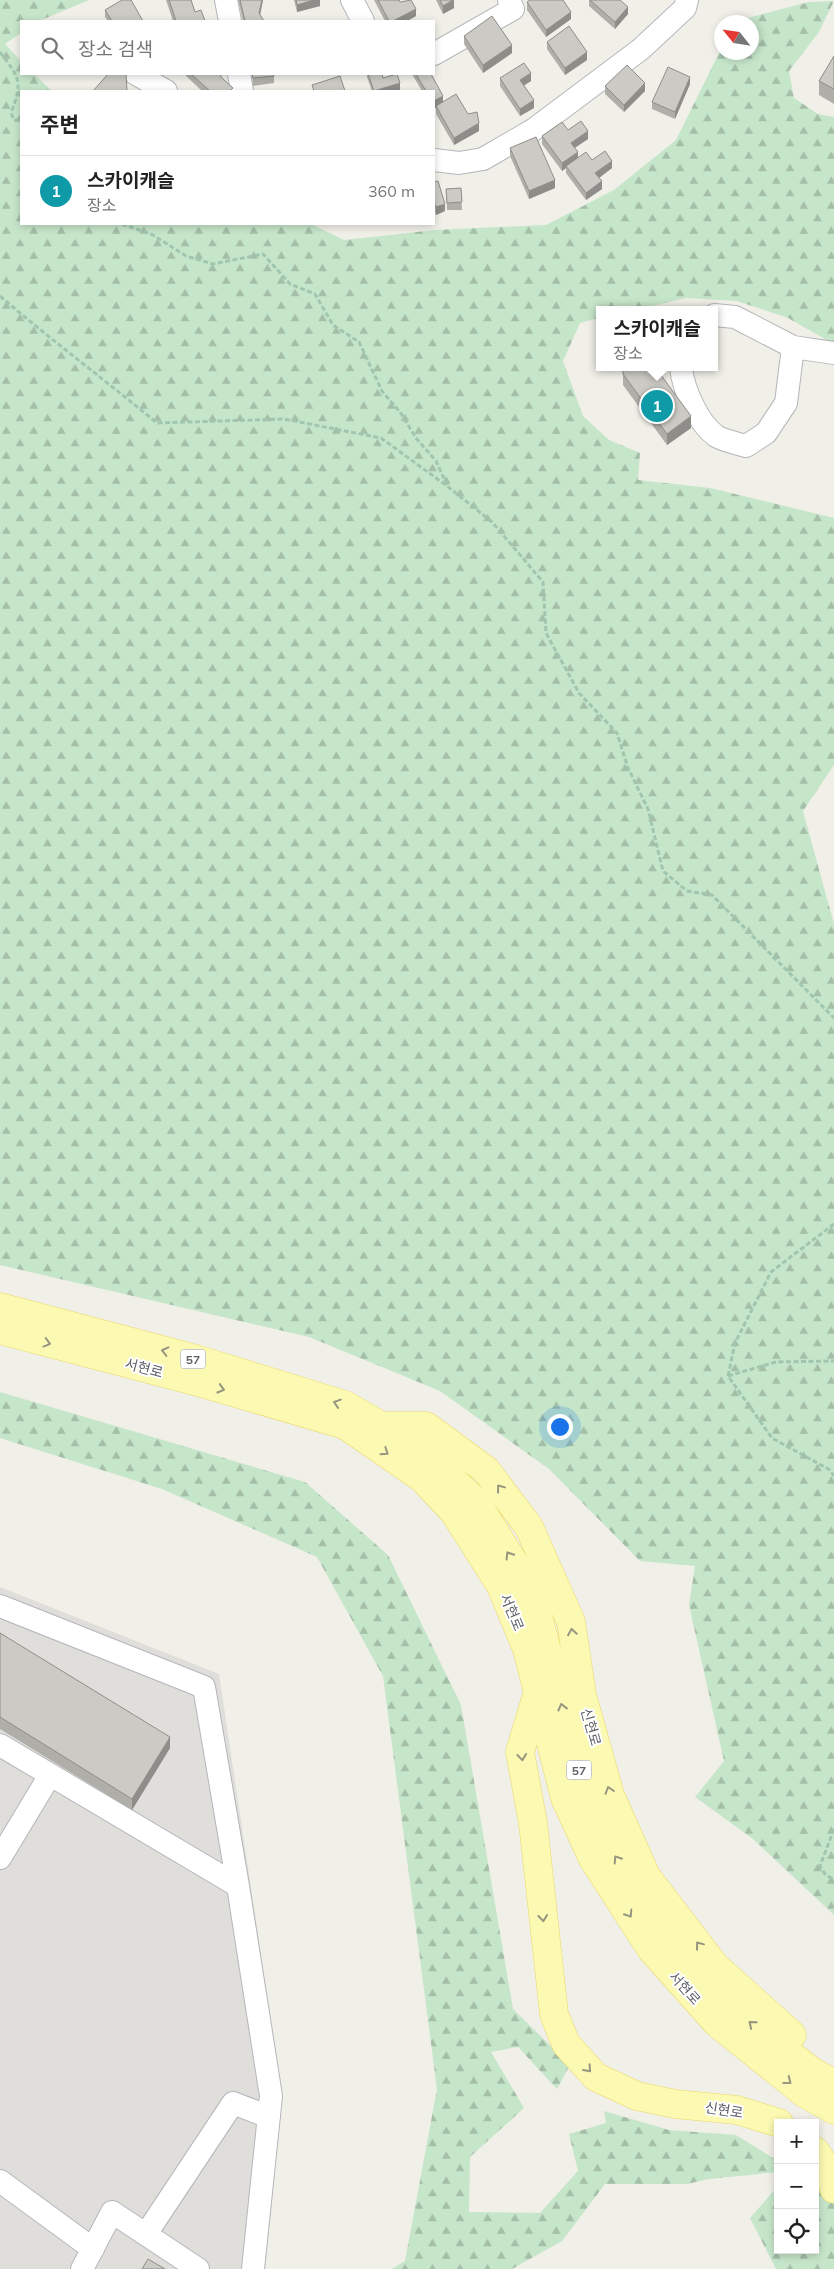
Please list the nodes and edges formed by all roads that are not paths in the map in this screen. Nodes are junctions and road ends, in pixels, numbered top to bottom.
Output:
1 (226, 0) edge
2 (352, 0) edge
3 (509, 0) edge
4 (687, 0) edge
5 (230, 20) edge
6 (362, 20) edge
7 (435, 53) edge
8 (138, 75) edge
9 (239, 75) edge
10 (164, 90) edge
11 (242, 90) edge
12 (435, 160) edge
13 (718, 315) edge
14 (792, 347) junction
15 (834, 353) edge
16 (682, 371) edge
17 (0, 1307) edge
18 (0, 1330) edge
19 (380, 1426) junction
20 (0, 1606) edge
21 (537, 1693) junction
22 (0, 1745) edge
23 (50, 1775) junction
24 (0, 1858) edge
25 (238, 1886) junction
26 (834, 2074) edge
27 (834, 2084) edge
28 (834, 2110) edge
29 (269, 2117) junction
30 (774, 2122) edge
31 (819, 2157) edge
32 (0, 2180) edge
33 (834, 2189) edge
34 (146, 2234) junction
35 (93, 2249) junction
36 (82, 2269) edge
37 (198, 2269) edge
38 (253, 2269) edge

1 - 5 street
2 - 6 street
3 - 7 street
4 - 12 street
8 - 10 street
9 - 11 street
13 - 14 street
14 - 15 street
14 - 16 street
19 -> 17 main road, 서현로 / 57
18 -> 21 main road, 서현로 / 57
26 -> 19 main road, 신현로
27 -> 19 main road, 서현로 / 57
20 - 25 street
21 -> 28 main road, 서현로 / 57
21 -> 30 main road, 신현로
22 - 23 street
23 - 24 street
23 - 25 street
25 - 29 street
29 - 34 street
29 - 38 street
31 - 33 main road
32 - 35 street
34 - 35 street
34 - 37 street
35 - 36 street

